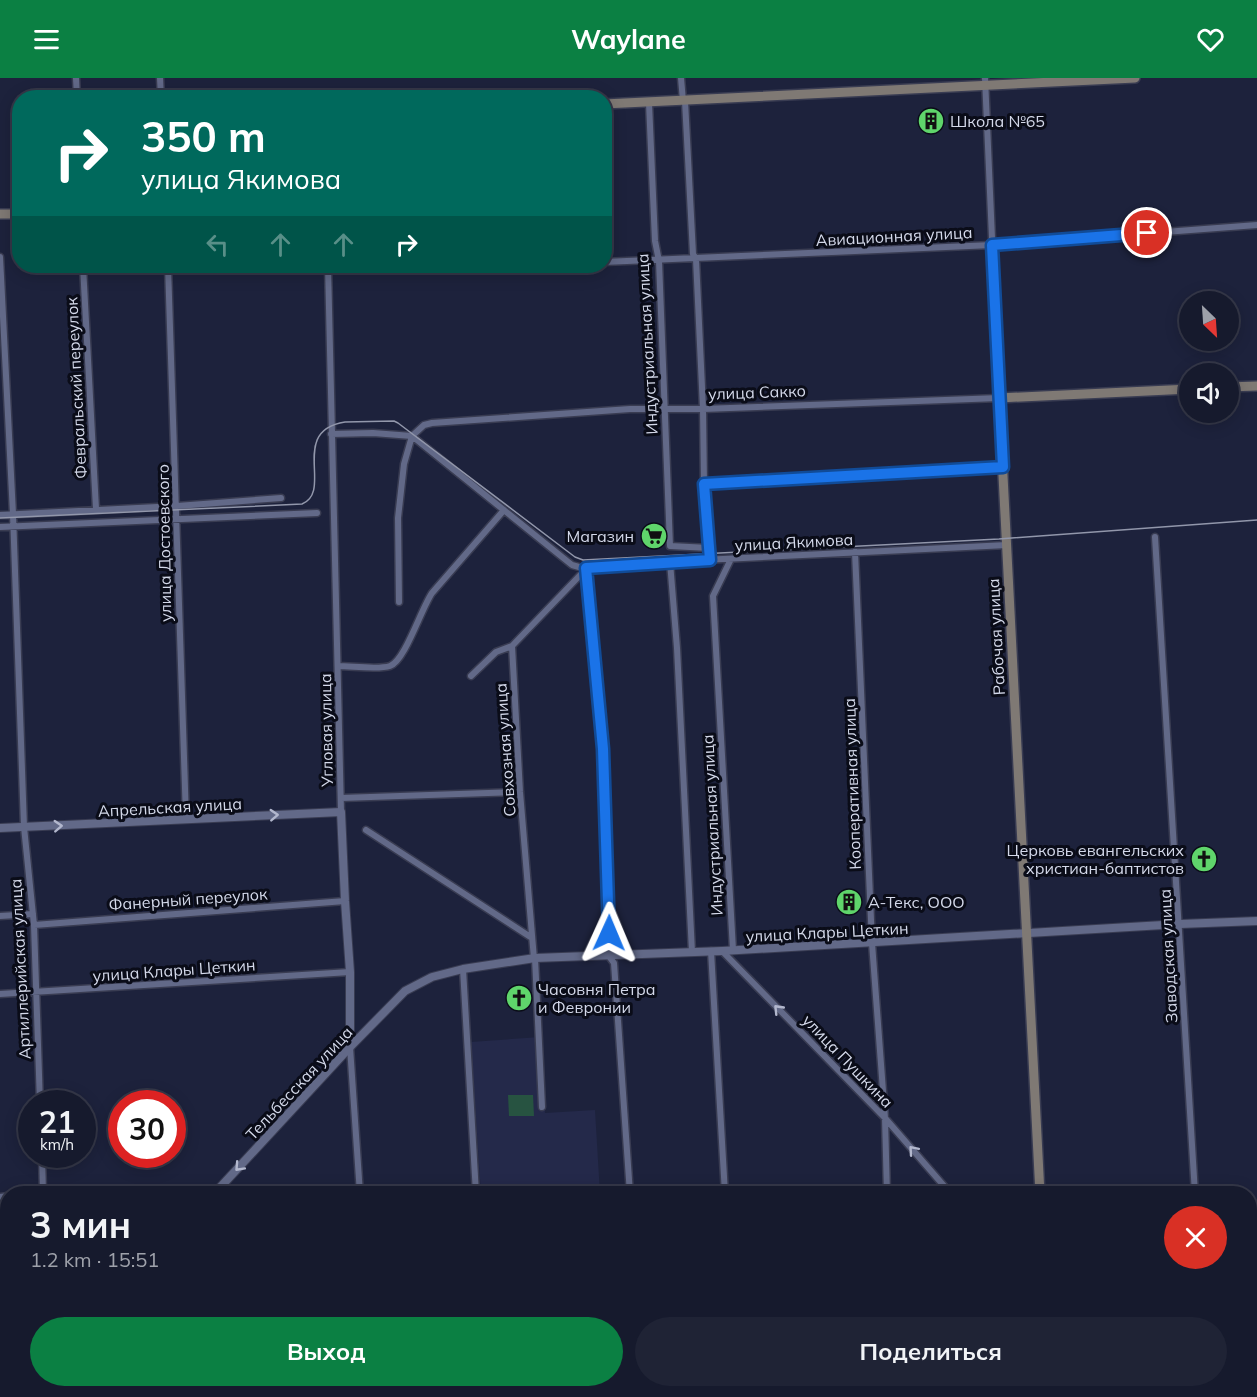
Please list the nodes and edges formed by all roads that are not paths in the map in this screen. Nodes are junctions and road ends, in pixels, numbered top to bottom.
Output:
1 (681, 78) edge
2 (1135, 78) edge
3 (985, 82) edge
4 (684, 101) junction
5 (649, 103) junction
6 (612, 104) edge
7 (1257, 225) edge
8 (992, 245) junction
9 (0, 257) edge
10 (696, 259) junction
11 (659, 261) junction
12 (612, 262) edge
13 (83, 273) edge
14 (168, 273) edge
15 (328, 273) edge
16 (1257, 386) edge
17 (1239, 387) edge
18 (1179, 390) edge
19 (999, 398) junction
20 (664, 409) junction
21 (704, 409) junction
22 (331, 434) junction
23 (412, 436) junction
24 (1003, 467) junction
25 (704, 484) junction
26 (281, 498) dead end
27 (177, 506) junction
28 (96, 509) junction
29 (504, 510) junction
30 (317, 513) dead end
31 (13, 514) junction
32 (0, 515) edge
33 (175, 519) junction
34 (13, 526) junction
35 (0, 527) edge
36 (1155, 537) dead end
37 (1007, 545) junction
38 (709, 548) junction
39 (855, 552) junction
40 (731, 559) junction
41 (710, 560) junction
42 (670, 562) junction
43 (586, 568) junction
44 (399, 602) dead end
45 (512, 646) junction
46 (338, 666) junction
47 (471, 676) dead end
48 (520, 792) junction
49 (341, 798) junction
50 (341, 812) junction
51 (186, 819) junction
52 (24, 827) junction
53 (0, 828) edge
54 (366, 830) dead end
55 (345, 901) junction
56 (33, 914) junction
57 (0, 916) edge
58 (1257, 921) edge
59 (1180, 924) junction
60 (34, 925) junction
61 (1027, 933) junction
62 (532, 938) junction
63 (872, 943) junction
64 (733, 950) junction
65 (711, 951) junction
66 (722, 951) junction
67 (692, 952) junction
68 (608, 955) junction
69 (535, 959) junction
70 (463, 969) junction
71 (350, 972) junction
72 (36, 992) junction
73 (405, 992) joint
74 (0, 994) edge
75 (350, 1047) junction
76 (40, 1090) edge
77 (542, 1107) dead end
78 (885, 1118) junction
79 (42, 1168) edge
80 (43, 1186) edge
81 (221, 1186) edge
82 (359, 1186) edge
83 (476, 1186) edge
84 (629, 1186) edge
85 (724, 1186) edge
86 (887, 1186) edge
87 (944, 1186) edge
88 (1040, 1186) edge
89 (1195, 1186) edge

1 - 4 street
2 - 3 main road
3 - 4 main road
3 - 8 street, Рабочая улица
4 - 5 main road
4 - 10 street
5 - 6 main road
5 - 11 street, Индустриальная улица
7 - 8 street, Авиационная улица
8 - 10 street, Авиационная улица
8 - 19 street, Рабочая улица
9 - 31 street, Артиллерийская улица
10 - 11 street, Авиационная улица
10 - 21 street
11 - 12 street, Авиационная улица
11 - 20 street, Индустриальная улица
13 - 28 street, Февральский переулок
14 - 27 street, улица Достоевского
15 - 22 street, Угловая улица
16 - 17 main road
18 - 19 main road, улица Сакко
19 - 21 street, улица Сакко
19 - 24 main road, Рабочая улица
20 - 21 street, улица Сакко
20 - 23 street, улица Сакко
20 - 38 street, Индустриальная улица
21 - 25 street
22 - 23 street
22 - 46 street, Угловая улица
23 - 29 street
23 - 44 street
24 - 25 street
24 - 37 main road, Рабочая улица
25 - 38 street
26 - 27 street
27 - 28 street
27 - 33 street, улица Достоевского
28 - 31 street
29 - 43 street
29 - 46 street
30 - 33 street
31 - 32 street
31 - 34 street, Артиллерийская улица
33 - 34 street
33 - 51 street, улица Достоевского
34 - 35 street
34 - 52 street, Артиллерийская улица
36 - 59 street, Заводская улица
37 - 39 street, улица Якимова
37 - 61 main road, Рабочая улица
38 - 41 street
39 - 40 street, улица Якимова
39 - 63 street, Кооперативная улица
40 - 41 street, улица Якимова
40 - 64 street, Индустриальная улица
41 - 42 street, улица Якимова
42 - 43 street, улица Якимова
42 - 67 street, Индустриальная улица
43 - 45 street
43 - 68 street
45 - 47 street
45 - 48 street, Совхозная улица
46 - 49 street, Угловая улица
48 - 49 street
48 - 62 street, Совхозная улица
49 - 50 street, Угловая улица
51 -> 50 street, Апрельская улица
50 - 55 street, Угловая улица
52 -> 51 street, Апрельская улица
52 - 53 street, Апрельская улица
52 - 56 street, Артиллерийская улица
54 - 62 street
55 - 60 street, Фанерный переулок
55 - 71 street, Угловая улица
56 - 57 street
56 - 60 street, Артиллерийская улица
58 - 59 street, улица Клары Цеткин
59 - 61 street, улица Клары Цеткин
59 - 89 street, Заводская улица
60 - 72 street, Артиллерийская улица
61 - 63 street, улица Клары Цеткин
61 - 88 main road, Рабочая улица
62 - 69 street, Совхозная улица
63 - 64 street, улица Клары Цеткин
63 - 78 street, Кооперативная улица
64 - 66 street, улица Клары Цеткин
65 - 66 street, улица Клары Цеткин
65 - 67 street, улица Клары Цеткин
65 - 85 street
78 -> 66 street, улица Пушкина
67 - 68 street, улица Клары Цеткин
68 - 69 street, улица Клары Цеткин
68 - 84 street
69 - 70 street, улица Клары Цеткин
69 - 77 street, Совхозная улица
70 - 73 street, улица Клары Цеткин
70 - 83 street
71 - 72 street, улица Клары Цеткин
71 - 75 street, Угловая улица
72 - 74 street, улица Клары Цеткин
72 - 76 street, Артиллерийская улица
73 - 75 street, Тельбесская улица
75 -> 81 street, Тельбесская улица
75 - 82 street, Угловая улица
78 - 86 street, Кооперативная улица
87 -> 78 street, улица Пушкина
79 - 80 street

